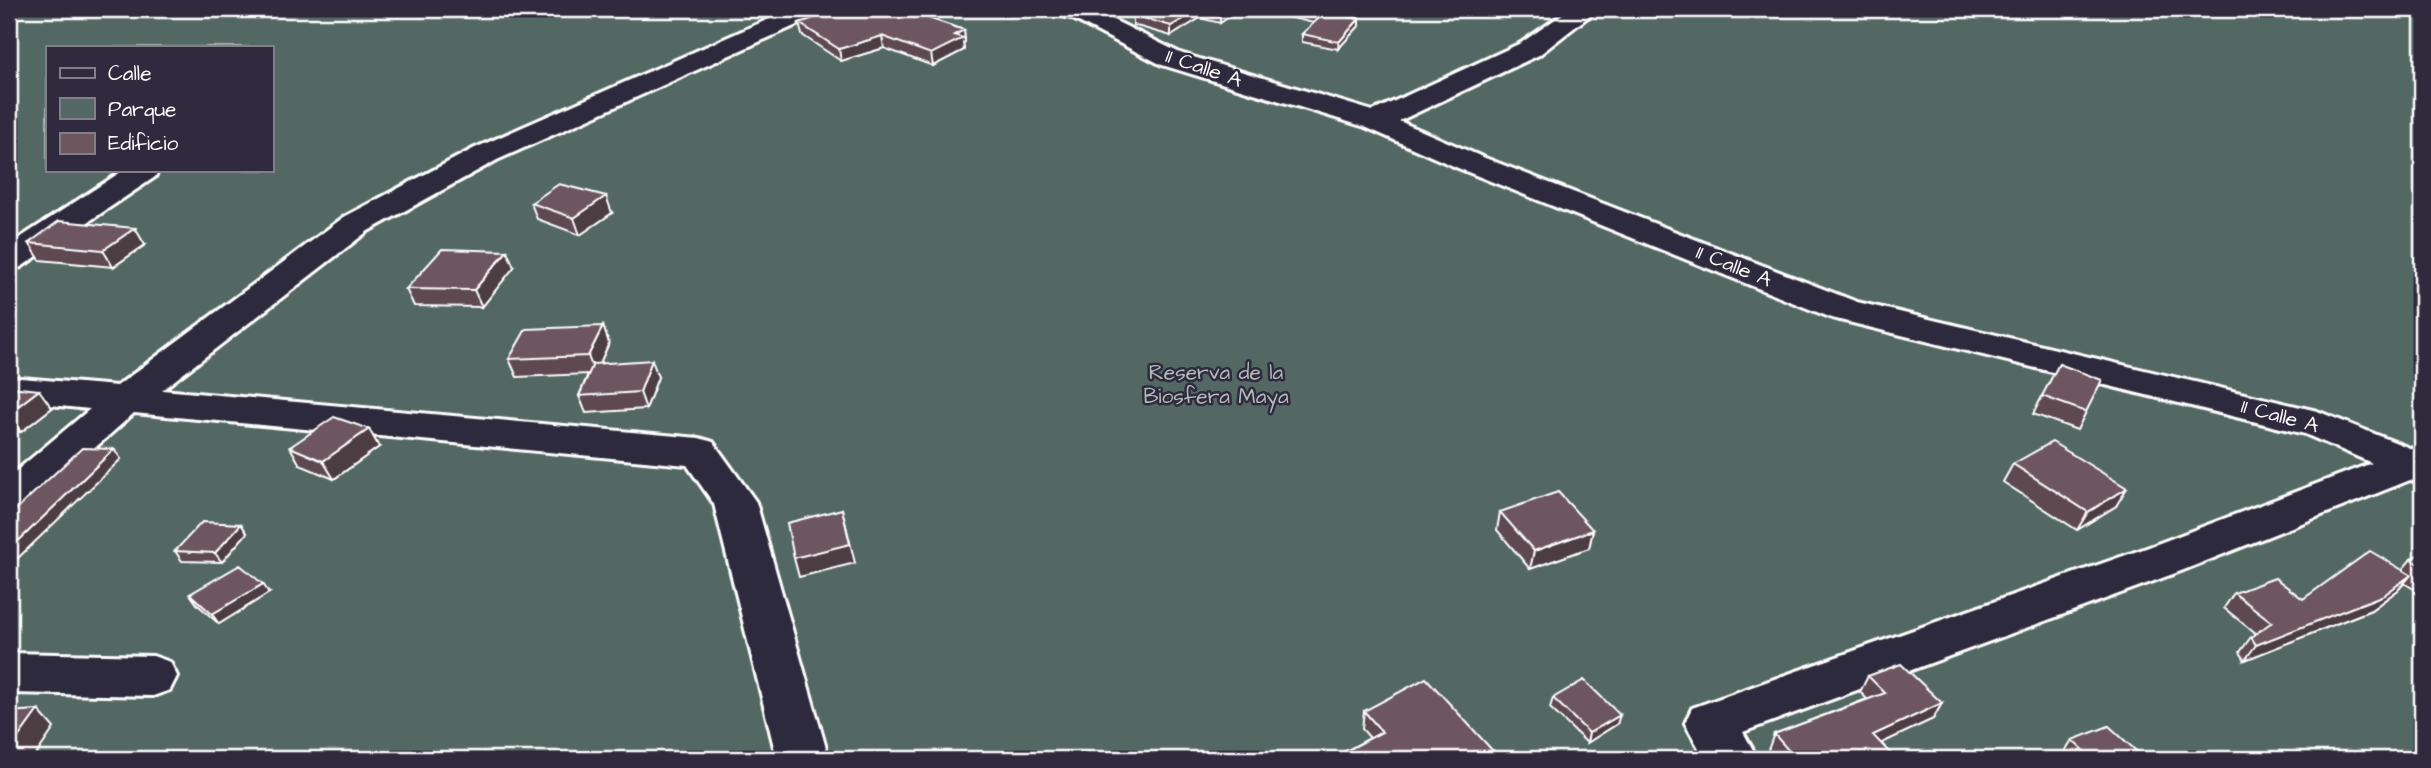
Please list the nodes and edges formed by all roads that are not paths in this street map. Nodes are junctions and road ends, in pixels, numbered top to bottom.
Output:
1 (812, 9) edge
2 (1064, 9) edge
3 (1586, 9) edge
4 (1375, 121) junction
5 (141, 172) edge
6 (9, 260) edge
7 (9, 389) edge
8 (126, 399) junction
9 (2417, 466) edge
10 (9, 500) edge
11 (9, 673) edge
12 (153, 676) dead end
13 (803, 759) edge
14 (1732, 759) edge

1 - 8 street
2 - 4 street, 11 Calle A
3 - 4 street
4 - 9 street, 11 Calle A
5 - 6 street
7 - 8 street
8 - 10 street
8 - 13 street
9 - 14 street
11 - 12 street

